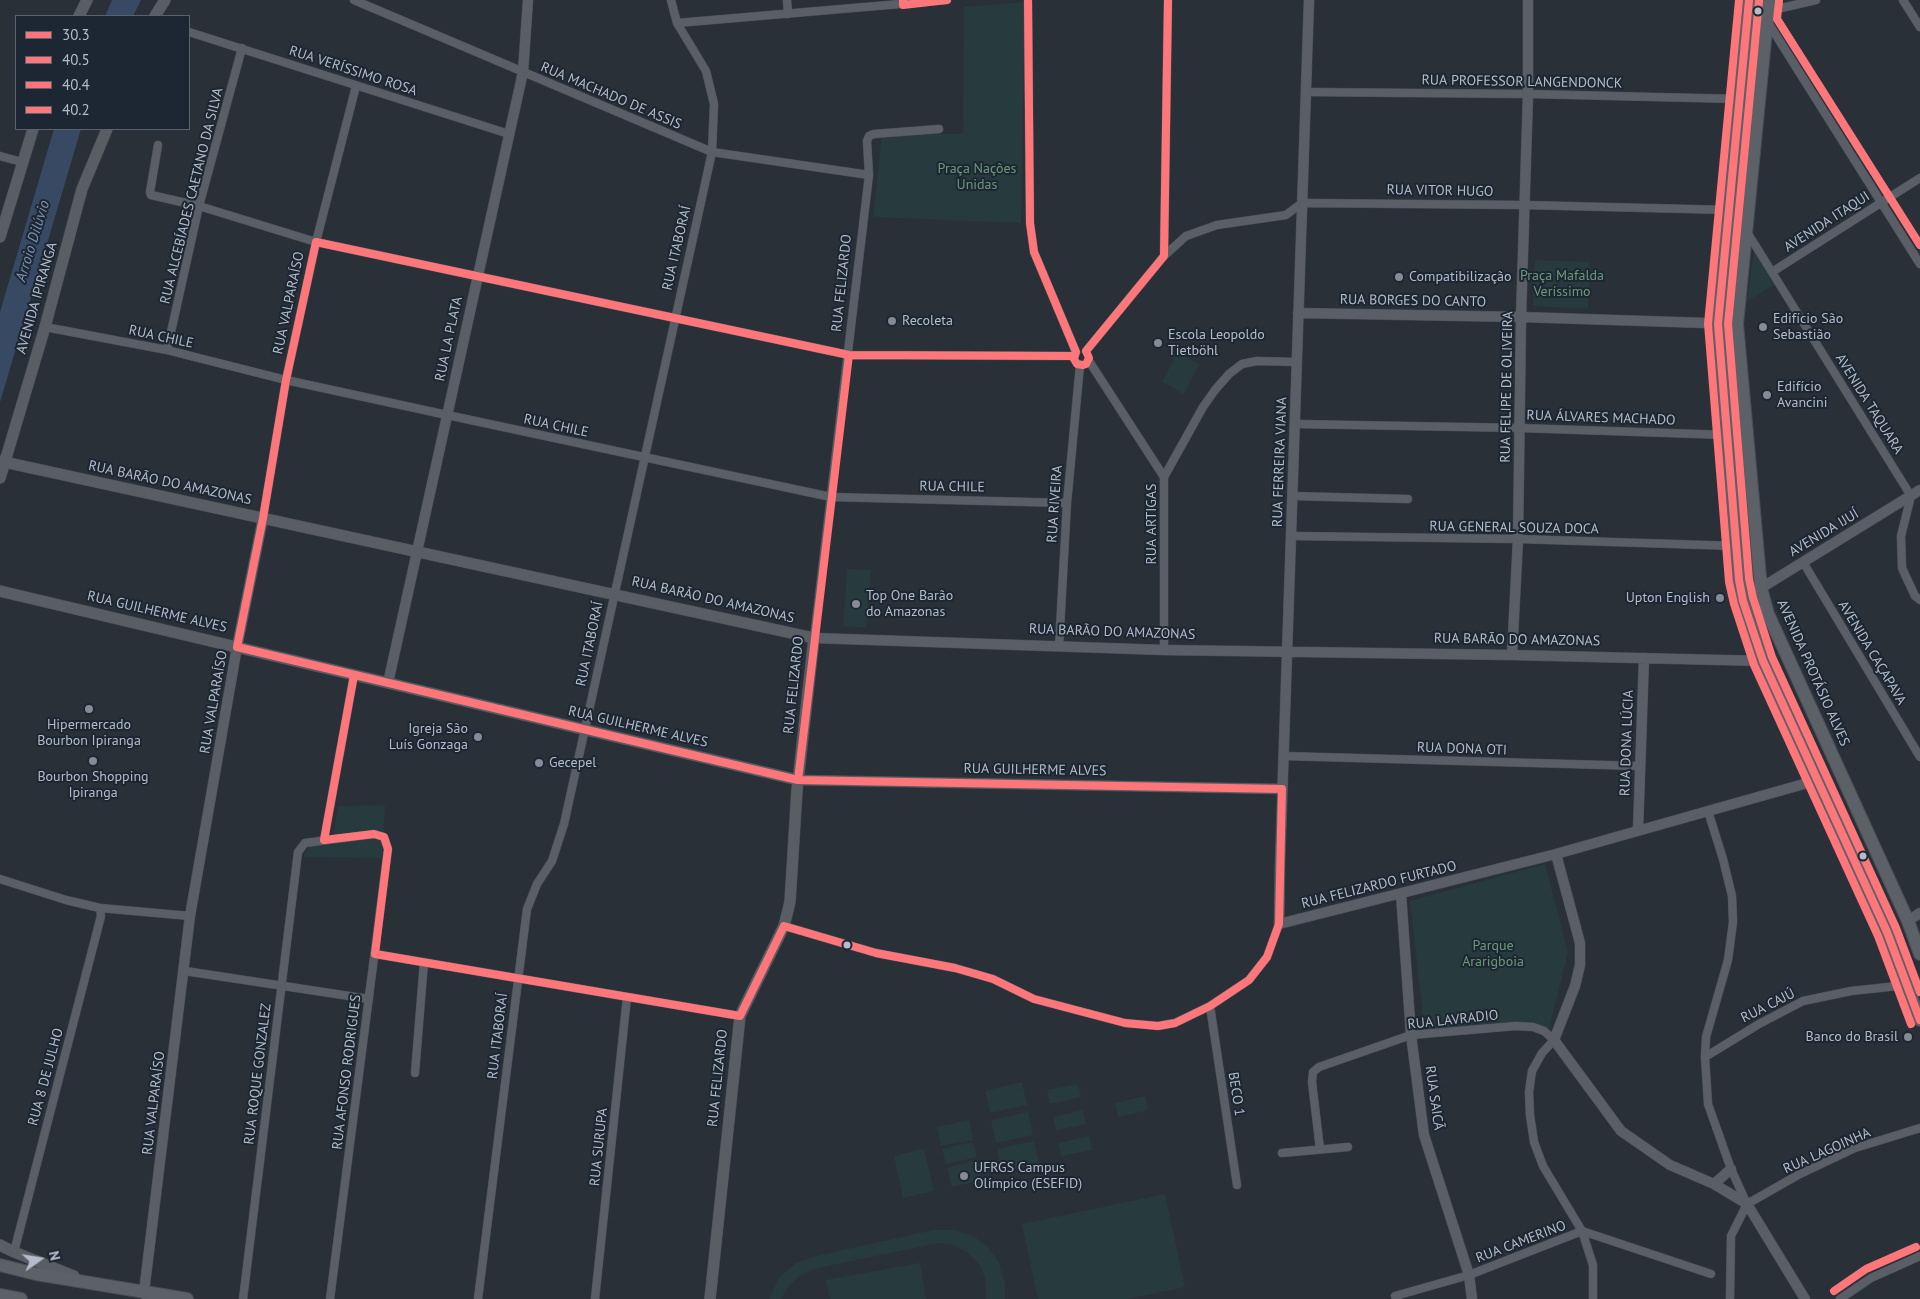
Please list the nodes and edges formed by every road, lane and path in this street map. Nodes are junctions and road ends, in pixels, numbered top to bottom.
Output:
1 (87, 0) edge
2 (165, 0) edge
3 (354, 0) edge
4 (528, 0) edge
5 (671, 0) edge
6 (787, 0) edge
7 (946, 0) edge
8 (1028, 0) edge
9 (1168, 0) edge
10 (1309, 0) edge
11 (1528, 0) edge
12 (1749, 0) edge
13 (1816, 0) edge
14 (1904, 0) edge
15 (903, 2) edge
16 (1768, 11) edge
17 (788, 14) junction
18 (80, 15) edge
19 (156, 15) edge
20 (678, 23) junction
21 (1920, 27) edge
22 (190, 32) edge
23 (242, 48) junction
24 (523, 72) junction
25 (356, 86) junction
26 (1305, 92) junction
27 (1528, 94) junction
28 (1739, 99) junction
29 (33, 130) edge
30 (107, 130) edge
31 (939, 130) dead end
32 (509, 134) junction
33 (158, 145) dead end
34 (712, 152) junction
35 (0, 156) edge
36 (22, 162) junction
37 (869, 175) junction
38 (1920, 178) edge
39 (1882, 202) junction
40 (1302, 203) junction
41 (1525, 205) junction
42 (200, 206) junction
43 (1728, 210) junction
44 (1746, 232) junction
45 (0, 237) edge
46 (316, 242) junction
47 (1164, 256) junction
48 (1920, 264) edge
49 (1772, 272) junction
50 (476, 277) junction
51 (1298, 313) junction
52 (674, 317) junction
53 (1521, 317) junction
54 (1718, 324) junction
55 (1737, 324) junction
56 (45, 327) junction
57 (167, 350) junction
58 (1086, 351) junction
59 (849, 354) junction
60 (1075, 354) junction
61 (1089, 361) junction
62 (1297, 362) junction
63 (1080, 365) junction
64 (286, 380) junction
65 (447, 415) junction
66 (1295, 424) junction
67 (1520, 428) junction
68 (1727, 436) junction
69 (643, 457) junction
70 (2, 462) edge
71 (1164, 477) junction
72 (0, 478) edge
73 (1916, 493) edge
74 (1293, 496) junction
75 (831, 497) junction
76 (1408, 499) dead end
77 (1067, 503) junction
78 (263, 518) junction
79 (1292, 536) junction
80 (1518, 540) junction
81 (1736, 546) junction
82 (416, 550) junction
83 (1803, 562) junction
84 (1761, 588) junction
85 (0, 591) edge
86 (614, 593) junction
87 (1920, 600) edge
88 (1743, 601) junction
89 (814, 638) junction
90 (1059, 646) junction
91 (237, 647) junction
92 (1164, 650) junction
93 (1287, 651) junction
94 (1512, 655) junction
95 (1644, 658) junction
96 (1763, 661) junction
97 (354, 675) junction
98 (388, 683) junction
99 (584, 730) junction
100 (1284, 756) junction
101 (1920, 757) edge
102 (1640, 766) junction
103 (798, 780) junction
104 (1818, 780) junction
105 (1282, 789) junction
106 (1708, 811) junction
107 (1638, 830) junction
108 (324, 840) junction
109 (1556, 854) junction
110 (0, 879) edge
111 (1401, 894) junction
112 (100, 908) junction
113 (1920, 913) edge
114 (190, 916) junction
115 (1908, 921) junction
116 (1279, 924) junction
117 (784, 926) junction
118 (375, 954) junction
119 (1920, 954) edge
120 (424, 962) junction
121 (184, 971) junction
122 (518, 978) junction
123 (282, 984) junction
124 (1907, 985) junction
125 (627, 997) junction
126 (369, 999) junction
127 (1210, 1006) junction
128 (740, 1016) junction
129 (1920, 1020) edge
130 (1411, 1035) junction
131 (1554, 1040) junction
132 (1705, 1056) junction
133 (415, 1073) dead end
134 (1920, 1128) edge
135 (1348, 1147) dead end
136 (1320, 1149) junction
137 (1282, 1153) dead end
138 (1731, 1169) junction
139 (1714, 1184) junction
140 (1237, 1185) dead end
141 (1747, 1204) junction
142 (1582, 1231) junction
143 (0, 1245) edge
144 (14, 1252) junction
145 (1920, 1256) edge
146 (0, 1265) edge
147 (1711, 1274) dead end
148 (1469, 1275) junction
149 (111, 1287) junction
150 (0, 1295) edge
151 (146, 1296) edge
152 (1395, 1296) dead end
153 (21, 1299) edge
154 (187, 1299) edge
155 (243, 1299) edge
156 (330, 1299) edge
157 (478, 1299) edge
158 (595, 1299) edge
159 (710, 1299) edge
160 (1472, 1299) edge
161 (1593, 1299) edge
162 (1730, 1299) edge
163 (1805, 1299) edge
164 (1840, 1299) edge

1 - 18 main road
2 - 19 main road
3 - 24 street, RUA MACHADO DE ASSIS
4 - 24 street, RUA LA PLATA
5 - 20 street, RUA ITABORAÍ
6 - 17 street
7 - 15 street
8 - 60 street
9 - 47 street
10 - 26 street, RUA FERREIRA VIANA
11 - 27 street, RUA FELIPE DE OLIVEIRA
12 - 28 main road
13 - 16 street
14 - 21 street
15 - 17 street
16 - 39 street
16 - 44 main road, AVENIDA PROTÁSIO ALVES
17 - 20 street
20 - 34 street, RUA ITABORAÍ
22 - 23 street, RUA VERÍSSIMO ROSA
23 - 25 street, RUA VERÍSSIMO ROSA
23 - 42 street, RUA ALCEBÍADES CAETANO DA SILVA
24 - 32 street, RUA LA PLATA
24 - 34 street, RUA MACHADO DE ASSIS
25 - 32 street, RUA VERÍSSIMO ROSA
25 - 46 street, RUA VALPARAÍSO
26 - 27 street, RUA PROFESSOR LANGENDONCK
26 - 40 street, RUA FERREIRA VIANA
27 - 28 street, RUA PROFESSOR LANGENDONCK
27 - 41 street, RUA FELIPE DE OLIVEIRA
28 - 43 main road
29 - 36 main road
30 - 56 main road, AVENIDA IPIRANGA
31 - 37 street, RUA FELIZARDO
32 - 50 street, RUA LA PLATA
33 - 42 street
34 - 37 street, RUA MACHADO DE ASSIS
34 - 52 street, RUA ITABORAÍ
35 - 36 street
36 - 45 main road
37 - 59 street, RUA FELIZARDO
38 - 39 street, AVENIDA ITAQUI
39 - 48 street
39 - 49 street, AVENIDA ITAQUI
40 - 41 street, RUA VITOR HUGO
40 - 47 street, RUA VITOR HUGO
40 - 51 street, RUA FERREIRA VIANA
41 - 43 street, RUA VITOR HUGO
41 - 53 street, RUA FELIPE DE OLIVEIRA
42 - 46 street
42 - 57 street, RUA ALCEBÍADES CAETANO DA SILVA
43 - 54 main road
44 - 49 street, AVENIDA TAQUARA
44 - 55 main road, AVENIDA PROTÁSIO ALVES
46 - 50 street
46 - 64 street, RUA VALPARAÍSO
47 - 58 street
49 - 73 street, AVENIDA TAQUARA
50 - 52 street
50 - 65 street, RUA LA PLATA
51 - 53 street, RUA BORGES DO CANTO
51 - 62 street, RUA FERREIRA VIANA
52 - 59 street
52 - 69 street, RUA ITABORAÍ
53 - 54 street, RUA BORGES DO CANTO
53 - 67 street, RUA FELIPE DE OLIVEIRA
54 - 55 street, RUA BORGES DO CANTO
54 - 68 main road
55 - 84 main road, AVENIDA PROTÁSIO ALVES
56 - 57 street, RUA CHILE
56 - 70 main road, AVENIDA IPIRANGA
57 - 64 street, RUA CHILE
58 - 60 street
58 - 61 street
59 - 60 street
59 - 75 street, RUA FELIZARDO
60 - 63 street
61 - 63 street
61 - 71 street, RUA ARTIGAS
62 - 66 street, RUA FERREIRA VIANA
62 - 71 street
63 - 77 street, RUA RIVEIRA
64 - 65 street, RUA CHILE
64 - 78 street, RUA VALPARAÍSO
65 - 69 street, RUA CHILE
65 - 82 street, RUA LA PLATA
66 - 67 street, RUA ÁLVARES MACHADO
66 - 74 street, RUA FERREIRA VIANA
67 - 68 street, RUA ÁLVARES MACHADO
67 - 80 street, RUA FELIPE DE OLIVEIRA
68 - 81 main road
69 - 75 street, RUA CHILE
69 - 86 street, RUA ITABORAÍ
70 - 72 main road, AVENIDA IPIRANGA
70 - 78 main road, RUA BARÃO DO AMAZONAS
71 - 92 street, RUA ARTIGAS
73 - 83 street, AVENIDA IJUÍ
73 - 87 street
74 - 76 street
74 - 79 street, RUA FERREIRA VIANA
75 - 77 street, RUA CHILE
75 - 89 street, RUA FELIZARDO
77 - 90 street, RUA RIVEIRA
78 - 82 main road, RUA BARÃO DO AMAZONAS
78 - 91 street, RUA VALPARAÍSO
79 - 80 street, RUA GENERAL SOUZA DOCA
79 - 93 street, RUA FERREIRA VIANA
80 - 81 street, RUA GENERAL SOUZA DOCA
80 - 94 street, RUA FELIPE DE OLIVEIRA
81 - 88 main road
82 - 86 main road, RUA BARÃO DO AMAZONAS
82 - 98 street, RUA LA PLATA
83 - 84 street, AVENIDA IJUÍ
83 - 101 street, AVENIDA CAÇAPAVA
84 - 88 street, AVENIDA IJUÍ
84 - 115 main road, AVENIDA PROTÁSIO ALVES
85 - 91 main road, RUA GUILHERME ALVES
86 - 89 main road, RUA BARÃO DO AMAZONAS
86 - 99 street, RUA ITABORAÍ
88 - 96 main road
89 - 90 street, RUA BARÃO DO AMAZONAS
89 - 103 main road, RUA FELIZARDO
90 - 92 street, RUA BARÃO DO AMAZONAS
91 - 97 main road, RUA GUILHERME ALVES
91 - 114 street, RUA VALPARAÍSO
92 - 93 street, RUA BARÃO DO AMAZONAS
93 - 94 street, RUA BARÃO DO AMAZONAS
93 - 100 street, RUA FERREIRA VIANA
94 - 95 street, RUA BARÃO DO AMAZONAS
95 - 96 street, RUA BARÃO DO AMAZONAS
95 - 102 street, RUA DONA LÚCIA
96 - 104 main road
97 - 98 main road, RUA GUILHERME ALVES
97 - 108 street
98 - 99 main road, RUA GUILHERME ALVES
99 - 103 main road, RUA GUILHERME ALVES
99 - 122 street, RUA ITABORAÍ
100 - 102 street, RUA DONA OTI
100 - 105 street, RUA FERREIRA VIANA
102 - 107 street, RUA DONA LÚCIA
103 - 105 street, RUA GUILHERME ALVES
103 - 117 main road, RUA FELIZARDO
104 - 106 street, RUA FELIZARDO FURTADO
104 - 124 main road
105 - 116 street, RUA FERREIRA VIANA
106 - 107 street, RUA FELIZARDO FURTADO
106 - 132 street
107 - 109 street, RUA FELIZARDO FURTADO
108 - 118 street, RUA AFONSO RODRIGUES
108 - 123 street, RUA ROQUE GONZALEZ
109 - 111 street, RUA FELIZARDO FURTADO
109 - 131 street
110 - 112 street
111 - 116 street, RUA FELIZARDO FURTADO
111 - 130 street, RUA SAICÃ
112 - 114 street
112 - 144 street, RUA 8 DE JULHO
113 - 115 street
114 - 121 street, RUA VALPARAÍSO
115 - 119 main road, AVENIDA PROTÁSIO ALVES
116 - 127 street
117 - 127 street
117 - 128 main road, RUA FELIZARDO
118 - 120 street
118 - 126 street, RUA AFONSO RODRIGUES
120 - 122 street
120 - 133 street
121 - 123 street
121 - 151 street, RUA VALPARAÍSO
122 - 125 street
122 - 157 street, RUA ITABORAÍ
123 - 126 street
123 - 155 street, RUA ROQUE GONZALEZ
124 - 129 main road
124 - 132 street, RUA CAJÚ
125 - 128 street
125 - 158 street, RUA SURUPA
126 - 156 street, RUA AFONSO RODRIGUES
127 - 140 street, BECO 1
128 - 159 main road, RUA FELIZARDO
130 - 131 street, RUA LAVRADIO
130 - 136 street, RUA LAVRADIO
130 - 148 street, RUA SAICÃ
131 - 139 street
131 - 142 street
132 - 138 street
134 - 141 street, RUA LAGOINHA
135 - 136 street
136 - 137 street
138 - 139 street
138 - 141 street
139 - 141 street
141 - 162 street
141 - 163 street
142 - 147 street, RUA CAMERINO
142 - 148 street, RUA CAMERINO
142 - 161 street
143 - 144 main road
144 - 149 main road
145 - 164 street
146 - 149 main road
148 - 152 street, RUA CAMERINO
148 - 160 street, RUA SAICÃ
149 - 151 main road
150 - 153 main road
151 - 154 main road

